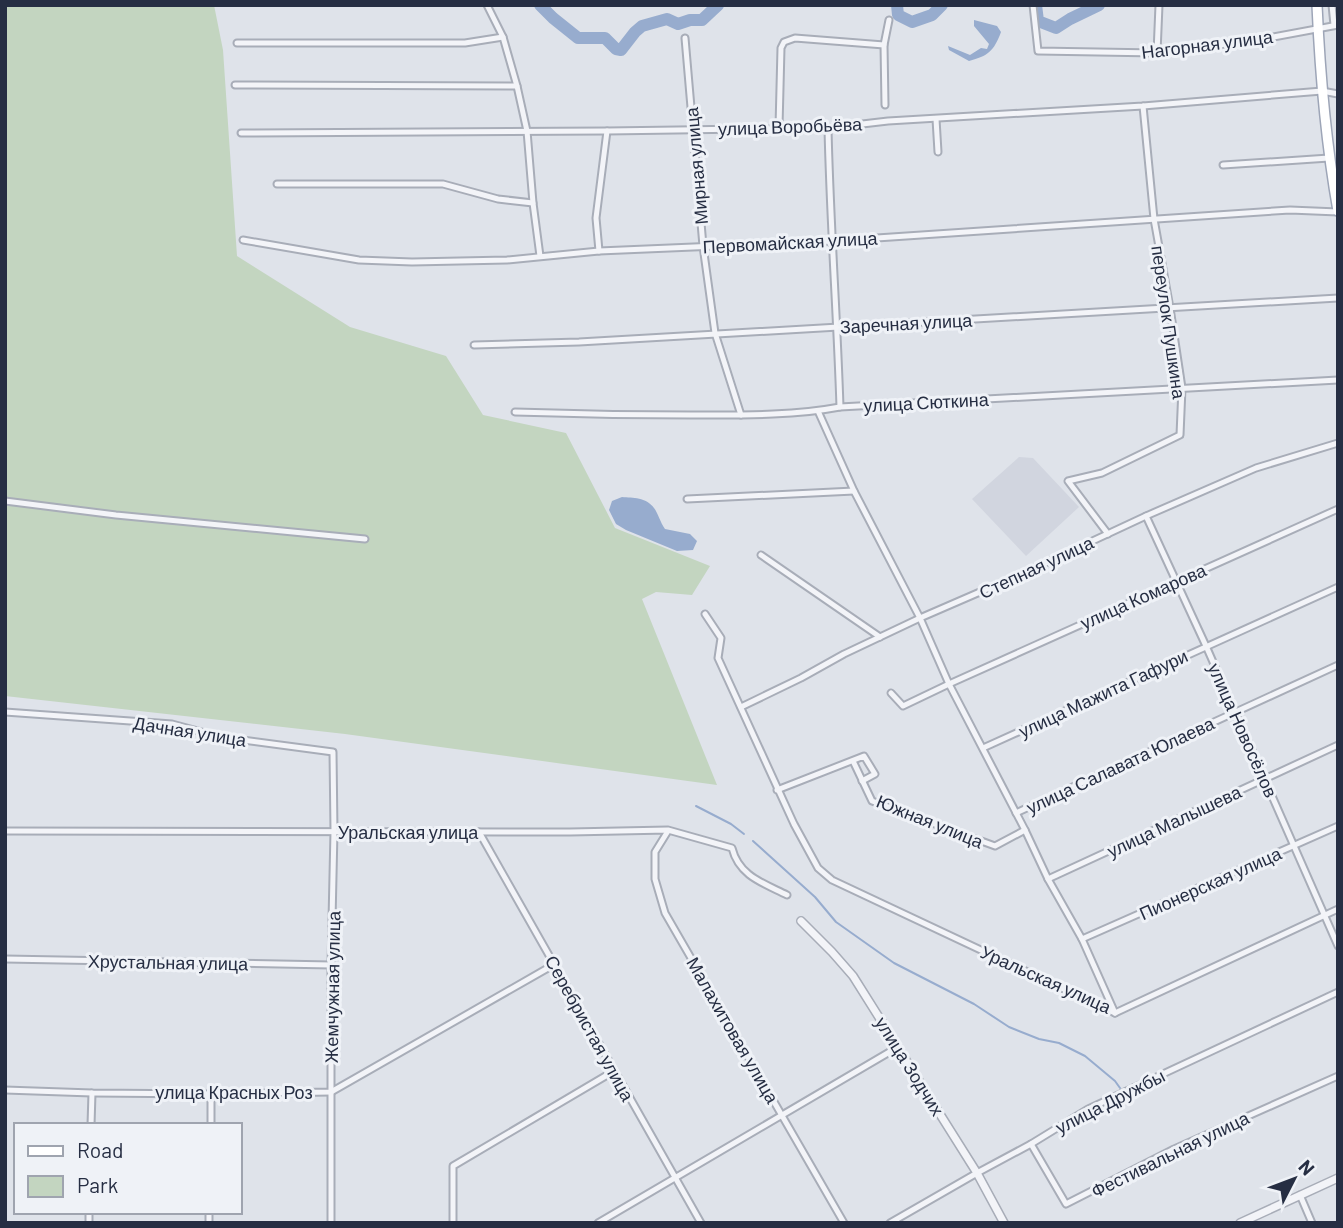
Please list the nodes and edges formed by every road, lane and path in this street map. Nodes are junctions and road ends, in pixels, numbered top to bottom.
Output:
1 (487, 5) edge
2 (1034, 5) edge
3 (1159, 5) edge
4 (1317, 5) edge
5 (1332, 5) edge
6 (889, 20) dead end
7 (1336, 25) edge
8 (1318, 28) junction
9 (503, 37) junction
10 (685, 38) dead end
11 (237, 43) dead end
12 (884, 45) junction
13 (1157, 53) junction
14 (235, 85) dead end
15 (517, 86) junction
16 (1322, 91) junction
17 (1338, 94) edge
18 (885, 104) dead end
19 (1143, 106) junction
20 (936, 119) junction
21 (779, 127) junction
22 (828, 128) junction
23 (693, 130) junction
24 (527, 131) junction
25 (607, 131) junction
26 (241, 133) dead end
27 (938, 152) dead end
28 (1329, 158) junction
29 (1223, 165) dead end
30 (276, 184) dead end
31 (533, 203) junction
32 (1338, 211) edge
33 (1154, 219) junction
34 (243, 240) dead end
35 (832, 241) junction
36 (703, 246) junction
37 (598, 251) junction
38 (540, 256) junction
39 (1338, 298) edge
40 (1170, 308) junction
41 (838, 326) junction
42 (715, 334) junction
43 (474, 345) dead end
44 (1338, 380) edge
45 (1182, 388) junction
46 (841, 407) junction
47 (818, 411) junction
48 (515, 412) dead end
49 (741, 415) junction
50 (1338, 443) edge
51 (854, 491) junction
52 (687, 499) dead end
53 (5, 501) edge
54 (1338, 509) edge
55 (1146, 516) junction
56 (1108, 534) junction
57 (365, 539) dead end
58 (761, 555) dead end
59 (1176, 582) junction
60 (1338, 587) edge
61 (705, 614) dead end
62 (920, 618) junction
63 (880, 637) junction
64 (1206, 646) junction
65 (1338, 665) edge
66 (949, 684) junction
67 (891, 693) dead end
68 (741, 707) junction
69 (5, 712) edge
70 (1235, 712) junction
71 (1338, 745) edge
72 (983, 748) junction
73 (333, 752) joint
74 (853, 761) junction
75 (1264, 779) junction
76 (862, 781) junction
77 (777, 790) junction
78 (1016, 813) junction
79 (1338, 826) edge
80 (1026, 830) junction
81 (5, 831) edge
82 (334, 831) junction
83 (668, 831) junction
84 (479, 832) junction
85 (1293, 846) junction
86 (1048, 879) junction
87 (787, 895) dead end
88 (1338, 909) edge
89 (1324, 915) junction
90 (801, 921) dead end
91 (1083, 939) junction
92 (1338, 946) edge
93 (5, 959) edge
94 (555, 964) junction
95 (331, 965) junction
96 (1338, 992) edge
97 (1115, 1013) junction
98 (898, 1047) junction
99 (614, 1072) junction
100 (1338, 1076) edge
101 (5, 1090) edge
102 (331, 1092) junction
103 (92, 1093) junction
104 (211, 1094) junction
105 (783, 1115) junction
106 (91, 1123) edge
107 (211, 1123) edge
108 (1031, 1144) junction
109 (977, 1173) junction
110 (676, 1178) junction
111 (1338, 1178) edge
112 (1300, 1195) junction
113 (331, 1223) edge
114 (453, 1223) edge
115 (598, 1223) edge
116 (701, 1223) edge
117 (844, 1223) edge
118 (890, 1223) edge
119 (1004, 1223) edge
120 (1240, 1223) edge
121 (1312, 1223) edge

1 - 9 street
2 - 13 street, Нагорная улица
3 - 13 street
4 - 8 main road
5 - 7 street
6 - 12 street
7 - 8 street, Нагорная улица
8 - 13 street, Нагорная улица
8 - 16 main road
9 - 11 street
9 - 15 street
10 - 23 street, Мирная улица
12 - 18 street
12 - 21 street
14 - 15 street
15 - 24 street
16 - 17 street, улица Воробьёва
16 - 19 street, улица Воробьёва
16 - 28 main road
19 - 20 street, улица Воробьёва
19 - 33 street, переулок Пушкина
20 - 22 street, улица Воробьёва
20 - 27 street
21 - 22 street, улица Воробьёва
21 - 23 street, улица Воробьёва
22 - 35 street
23 - 25 street, улица Воробьёва
23 - 36 street, Мирная улица
24 - 25 street, улица Воробьёва
24 - 26 street, улица Воробьёва
24 - 31 street
25 - 37 street
28 - 29 street
28 - 32 main road
30 - 31 street
31 - 38 street
32 - 33 street, Первомайская улица
33 - 35 street, Первомайская улица
33 - 40 street, переулок Пушкина
34 - 38 street, Первомайская улица
35 - 36 street, Первомайская улица
35 - 41 street
36 - 37 street, Первомайская улица
36 - 42 street, Мирная улица
37 - 38 street, Первомайская улица
39 - 40 street, Заречная улица
40 - 41 street, Заречная улица
40 - 45 street, переулок Пушкина
41 - 42 street, Заречная улица
41 - 46 street
42 - 43 street, Заречная улица
42 - 49 street, Мирная улица
44 - 45 street, улица Сюткина
45 - 46 street, улица Сюткина
45 - 56 street, переулок Пушкина
46 - 47 street, улица Сюткина
47 - 49 street, улица Сюткина
47 - 51 street
48 - 49 street, улица Сюткина
50 - 55 street, Степная улица
51 - 52 street
51 - 62 street
53 - 57 street
54 - 59 street, улица Комарова
55 - 56 street, Степная улица
55 - 59 street, улица Новосёлов
56 - 62 street, Степная улица
58 - 63 street
59 - 64 street, улица Новосёлов
59 - 66 street, улица Комарова
60 - 64 street, улица Мажита Гафури
61 - 68 street
62 - 63 street, Степная улица
62 - 66 street
63 - 68 street, Степная улица
64 - 70 street, улица Новосёлов
64 - 72 street, улица Мажита Гафури
65 - 70 street, улица Салавата Юлаева
66 - 67 street, улица Комарова
66 - 72 street
68 - 77 street
69 - 73 street, Дачная улица
70 - 75 street, улица Новосёлов
70 - 78 street, улица Салавата Юлаева
71 - 75 street, улица Малышева
72 - 78 street
73 - 82 street, Жемчужная улица
74 - 76 street, Южная улица
74 - 76 street
74 - 77 street
75 - 85 street, улица Новосёлов
75 - 86 street, улица Малышева
76 - 80 street, Южная улица
77 - 97 street, Уральская улица
78 - 80 street
79 - 85 street, Пионерская улица
80 - 86 street
81 - 82 street, Уральская улица
82 - 84 street, Уральская улица
82 - 95 street, Жемчужная улица
83 - 84 street, Уральская улица
83 - 87 street, Уральская улица
83 - 105 street, Малахитовая улица
84 - 94 street, Серебристая улица
85 - 89 street, улица Новосёлов
85 - 91 street, Пионерская улица
86 - 91 street
88 - 89 street, Уральская улица
89 - 92 street, улица Новосёлов
89 - 97 street, Уральская улица
90 - 98 street, улица Зодчих
91 - 97 street
93 - 95 street, Хрустальная улица
94 - 99 street, Серебристая улица
94 - 102 street, улица Красных Роз
95 - 102 street, Жемчужная улица
96 - 108 street, улица Дружбы
98 - 105 street
98 - 109 street, улица Зодчих
99 - 110 street, Серебристая улица
99 - 114 street
100 - 108 street, Фестивальная улица
101 - 103 street, улица Красных Роз
102 - 104 street, улица Красных Роз
102 - 113 street, Жемчужная улица
103 - 104 street, улица Красных Роз
103 - 106 street
104 - 107 street
105 - 110 street
105 - 117 street, Малахитовая улица
108 - 109 street, улица Дружбы
109 - 118 street, улица Дружбы
109 - 119 street, улица Зодчих
110 - 115 street
110 - 116 street, Серебристая улица
111 - 112 street
112 - 120 street
112 - 121 street

